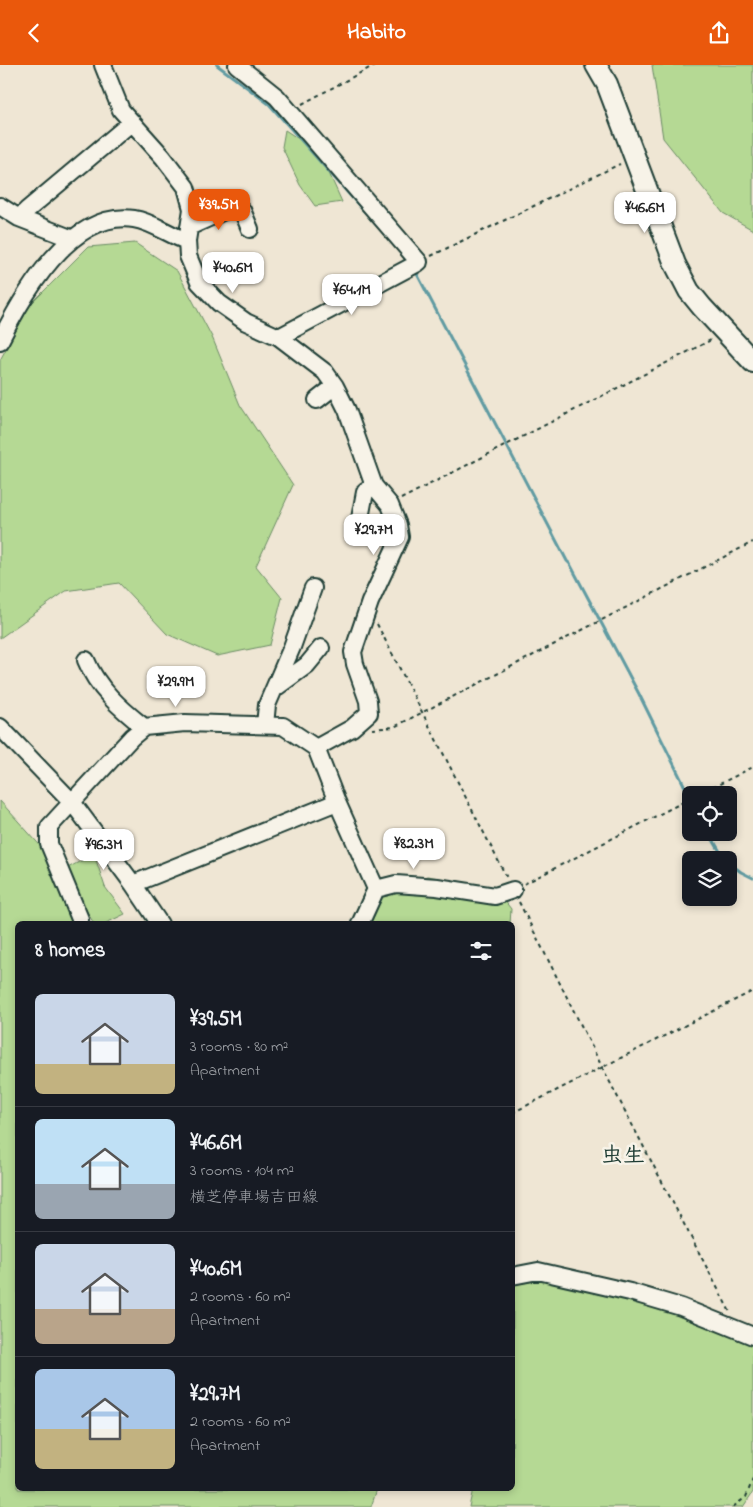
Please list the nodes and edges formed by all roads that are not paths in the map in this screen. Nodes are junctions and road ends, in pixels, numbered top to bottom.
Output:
1 (103, 65) edge
2 (237, 65) edge
3 (600, 68) edge
4 (132, 122) junction
5 (0, 206) edge
6 (19, 218) junction
7 (250, 229) dead end
8 (188, 234) junction
9 (73, 239) junction
10 (279, 337) junction
11 (0, 341) edge
12 (753, 362) edge
13 (335, 385) junction
14 (317, 400) dead end
15 (374, 486) junction
16 (357, 534) dead end
17 (313, 588) dead end
18 (321, 648) dead end
19 (86, 660) dead end
20 (274, 689) junction
21 (265, 725) junction
22 (0, 727) edge
23 (144, 727) junction
24 (316, 748) junction
25 (72, 802) junction
26 (337, 802) junction
27 (133, 884) junction
28 (376, 889) junction
29 (513, 890) road end
30 (80, 919) dead end
31 (158, 921) edge
32 (361, 921) edge
33 (515, 1275) edge
34 (746, 1333) edge

1 - 4 street
2 - 10 street
3 - 12 main road
4 - 6 street
4 - 8 street
5 - 6 street
6 - 9 street
7 - 8 street
8 - 9 street
8 - 10 street
9 - 11 street
10 - 13 street
13 - 14 street
13 - 15 street
15 - 16 street
15 - 24 street
17 - 20 street
18 - 20 street
19 - 23 street
20 - 21 street
21 - 23 street
21 - 24 street
22 - 25 street
23 - 25 street
24 - 26 street
25 - 27 street
25 - 30 street
26 - 27 street
26 - 28 street
27 - 31 street
28 - 29 street
28 - 32 street
33 - 34 street

